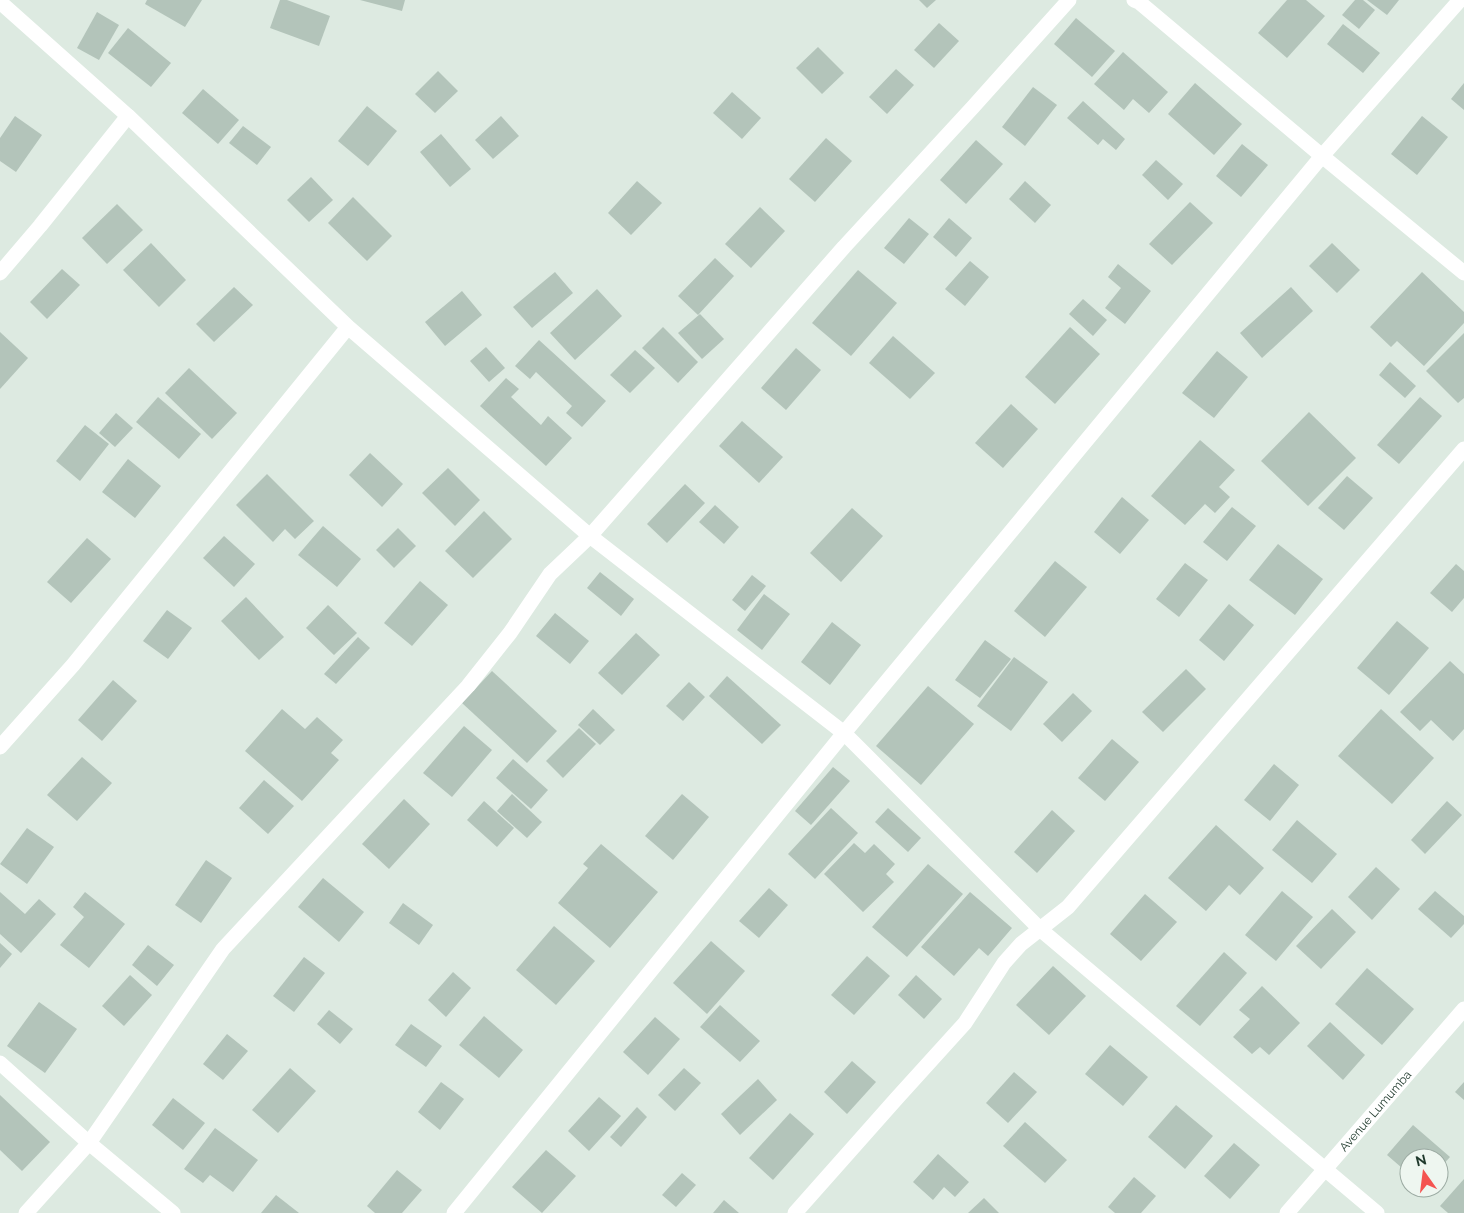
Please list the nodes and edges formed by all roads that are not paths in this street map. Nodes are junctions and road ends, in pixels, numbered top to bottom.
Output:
1 (1069, 0) edge
2 (1134, 0) edge
3 (1460, 0) edge
4 (0, 2) edge
5 (128, 116) junction
6 (1322, 156) junction
7 (0, 273) edge
8 (1464, 274) edge
9 (348, 327) junction
10 (1464, 449) edge
11 (590, 536) junction
12 (844, 733) junction
13 (0, 747) edge
14 (1041, 930) junction
15 (1464, 1009) edge
16 (0, 1063) edge
17 (88, 1143) junction
18 (1326, 1169) junction
19 (26, 1213) edge
20 (173, 1213) edge
21 (454, 1213) edge
22 (794, 1213) edge
23 (1287, 1213) edge
24 (1377, 1213) edge

1 - 11 street
2 - 6 street
3 - 6 street
4 - 5 street
5 - 7 street
5 - 9 street
6 - 8 street
6 - 12 street
9 - 11 street
9 - 13 street
10 - 14 street
11 - 12 street
11 - 17 street
12 - 14 street
12 - 21 street
14 - 18 street
14 - 22 street
15 - 18 street, Avenue Lumumba
16 - 17 street
17 - 19 street
17 - 20 street
18 - 23 street, Avenue Lumumba
18 - 24 street

